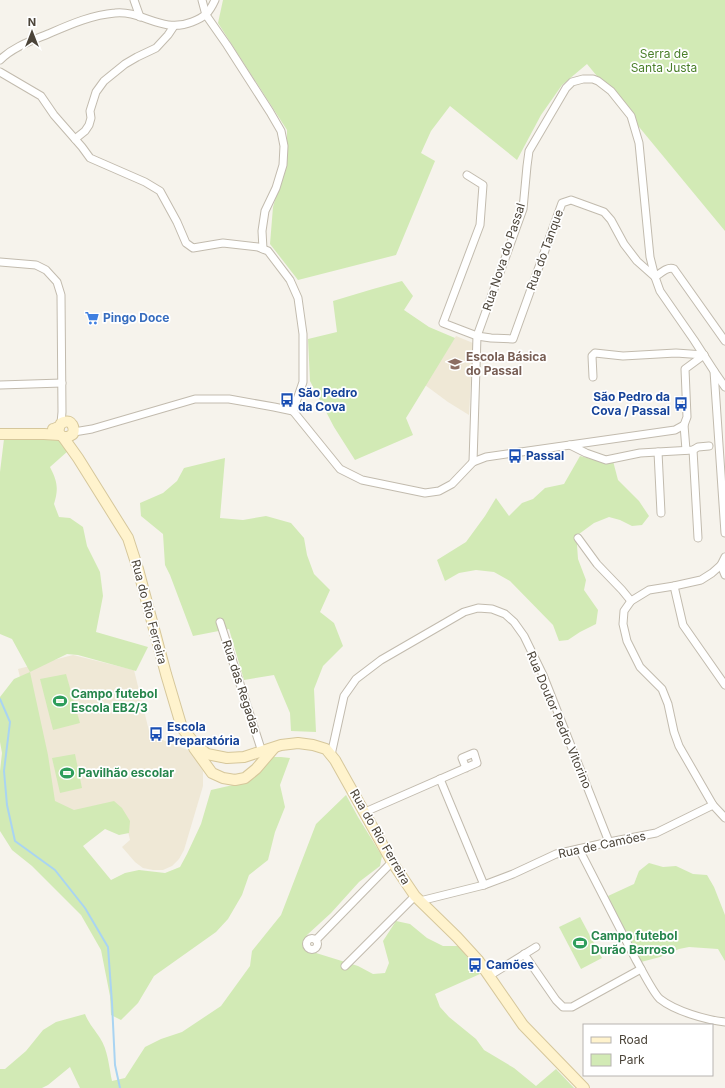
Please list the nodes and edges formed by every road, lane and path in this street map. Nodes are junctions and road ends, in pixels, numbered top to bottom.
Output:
1 (134, 0) edge
2 (202, 0) edge
3 (215, 0) edge
4 (206, 15) junction
5 (140, 17) junction
6 (174, 26) junction
7 (0, 60) edge
8 (0, 72) edge
9 (75, 139) junction
10 (467, 175) dead end
11 (263, 249) junction
12 (0, 262) edge
13 (655, 277) junction
14 (477, 336) junction
15 (725, 341) edge
16 (704, 355) junction
17 (714, 371) junction
18 (593, 377) dead end
19 (62, 383) junction
20 (0, 385) edge
21 (725, 387) edge
22 (292, 412) junction
23 (725, 414) edge
24 (717, 419) junction
25 (684, 425) junction
26 (66, 429) junction
27 (0, 434) edge
28 (570, 445) junction
29 (709, 446) dead end
30 (689, 450) junction
31 (658, 452) junction
32 (473, 462) junction
33 (661, 513) dead end
34 (725, 533) edge
35 (578, 538) dead end
36 (698, 538) dead end
37 (725, 557) edge
38 (721, 565) junction
39 (725, 575) edge
40 (674, 586) junction
41 (631, 601) junction
42 (220, 622) dead end
43 (725, 685) edge
44 (182, 728) junction
45 (274, 748) junction
46 (262, 752) junction
47 (331, 755) junction
48 (244, 757) junction
49 (466, 768) dead end
50 (245, 778) junction
51 (440, 779) junction
52 (713, 806) junction
53 (365, 812) junction
54 (725, 818) edge
55 (609, 842) junction
56 (579, 849) junction
57 (392, 862) junction
58 (484, 885) junction
59 (418, 898) junction
60 (316, 940) dead end
61 (536, 947) dead end
62 (524, 954) junction
63 (345, 966) dead end
64 (641, 969) junction
65 (489, 976) junction
66 (725, 1022) edge
67 (584, 1088) edge

1 - 5 street
2 - 4 street
3 - 4 street
4 - 6 street
4 - 11 street
5 - 6 street
5 - 7 street
6 - 9 street
8 - 9 street
9 - 11 street
10 - 14 street
11 - 22 street
12 - 19 street
13 - 14 street, Rua do Tanque
13 - 14 street, Rua Nova do Passal
13 - 15 street
13 - 16 street, Rua Nova do Passal
14 - 32 street, Rua Nova do Passal
16 - 17 street, Rua Nova do Passal
16 - 18 street
16 - 25 street
17 - 21 street, Rua Nova do Passal
17 - 24 street
19 - 20 street
19 - 26 street
22 - 26 street
22 - 32 street
23 - 24 street
24 - 34 street
25 - 28 street
25 - 30 street
26 - 27 street
26 - 44 street, Rua do Rio Ferreira
28 - 31 street
28 - 32 street
29 - 30 street
30 - 31 street
30 - 36 street
31 - 33 street
35 - 41 street
37 - 38 street
38 - 39 street
38 - 40 street
40 - 41 street
40 - 43 street
41 - 52 street
42 - 46 street, Rua das Regadas
44 - 48 street, Rua do Rio Ferreira
44 - 50 street
45 - 46 street, Rua do Rio Ferreira
45 - 47 street, Rua do Rio Ferreira
45 - 50 street
46 - 48 street, Rua do Rio Ferreira
47 - 53 street, Rua do Rio Ferreira
47 - 55 street, Rua Doutor Pedro Vitorino
48 - 50 street
49 - 51 street
51 - 53 street
51 - 58 street
52 - 54 street
52 - 55 street, Rua de Camões
53 - 57 street, Rua do Rio Ferreira
55 - 56 street, Rua de Camões
56 - 58 street, Rua de Camões
56 - 64 street
57 - 59 street, Rua do Rio Ferreira
57 - 60 street
58 - 59 street, Rua de Camões
59 - 63 street
59 - 65 street, Rua do Rio Ferreira
61 - 62 street
62 - 64 street
62 - 65 street
64 - 66 street
65 - 67 street, Rua do Rio Ferreira

